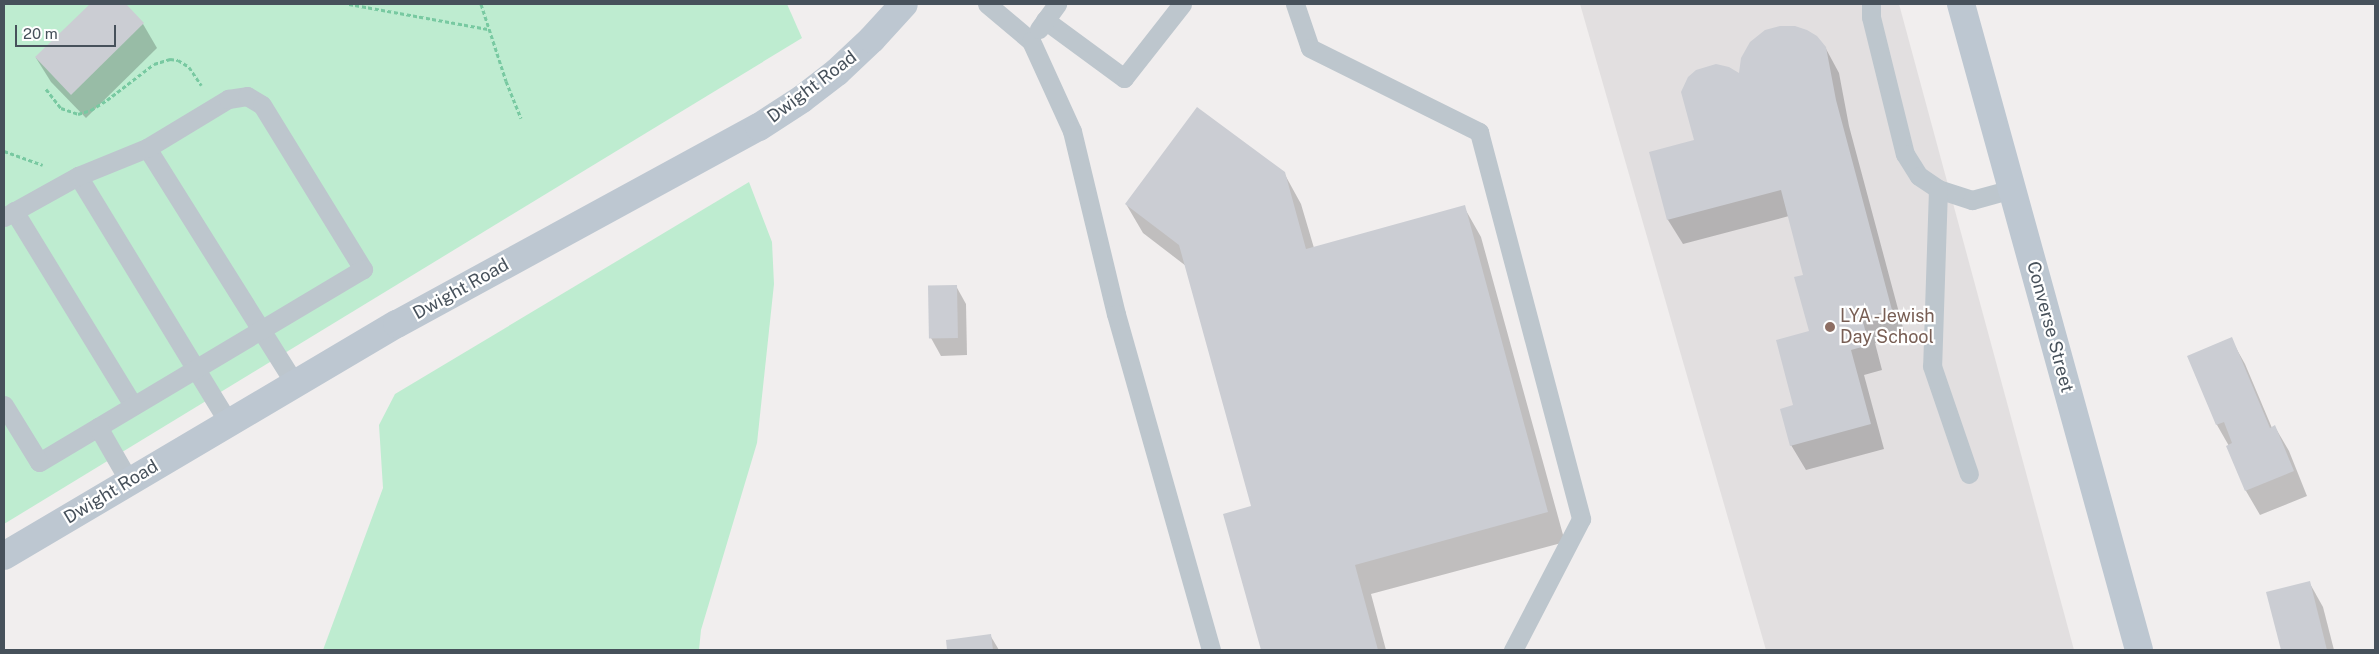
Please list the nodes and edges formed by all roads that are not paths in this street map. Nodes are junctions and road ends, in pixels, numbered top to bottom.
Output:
1 (904, 4) edge
2 (987, 4) edge
3 (1057, 4) edge
4 (1182, 4) edge
5 (1295, 4) edge
6 (1871, 4) edge
7 (1961, 4) edge
8 (1045, 20) junction
9 (1031, 40) junction
10 (147, 148) junction
11 (78, 176) junction
12 (1938, 189) junction
13 (2012, 189) junction
14 (9, 214) edge
15 (260, 330) junction
16 (196, 368) junction
17 (295, 384) junction
18 (4, 405) edge
19 (133, 405) junction
20 (229, 423) junction
21 (98, 427) junction
22 (1969, 474) dead end
23 (129, 481) junction
24 (4, 556) edge
25 (1212, 650) edge
26 (1513, 650) edge
27 (2139, 650) edge

1 - 17 main road, Dwight Road
2 - 9 lane
3 - 8 lane
4 - 8 lane
5 - 26 lane
6 - 12 lane
7 - 13 main road, Converse Street
8 - 9 lane
9 - 25 lane
10 - 11 lane
10 - 15 lane
10 - 15 lane
11 - 14 lane
11 - 16 lane
12 - 13 lane
12 - 22 lane
13 - 27 main road, Converse Street
14 - 19 lane
15 - 16 lane
15 - 17 lane
16 - 19 lane
16 - 20 lane
17 - 20 main road, Dwight Road
18 - 21 lane
19 - 21 lane
20 - 23 main road, Dwight Road
21 - 23 lane
23 - 24 main road, Dwight Road

